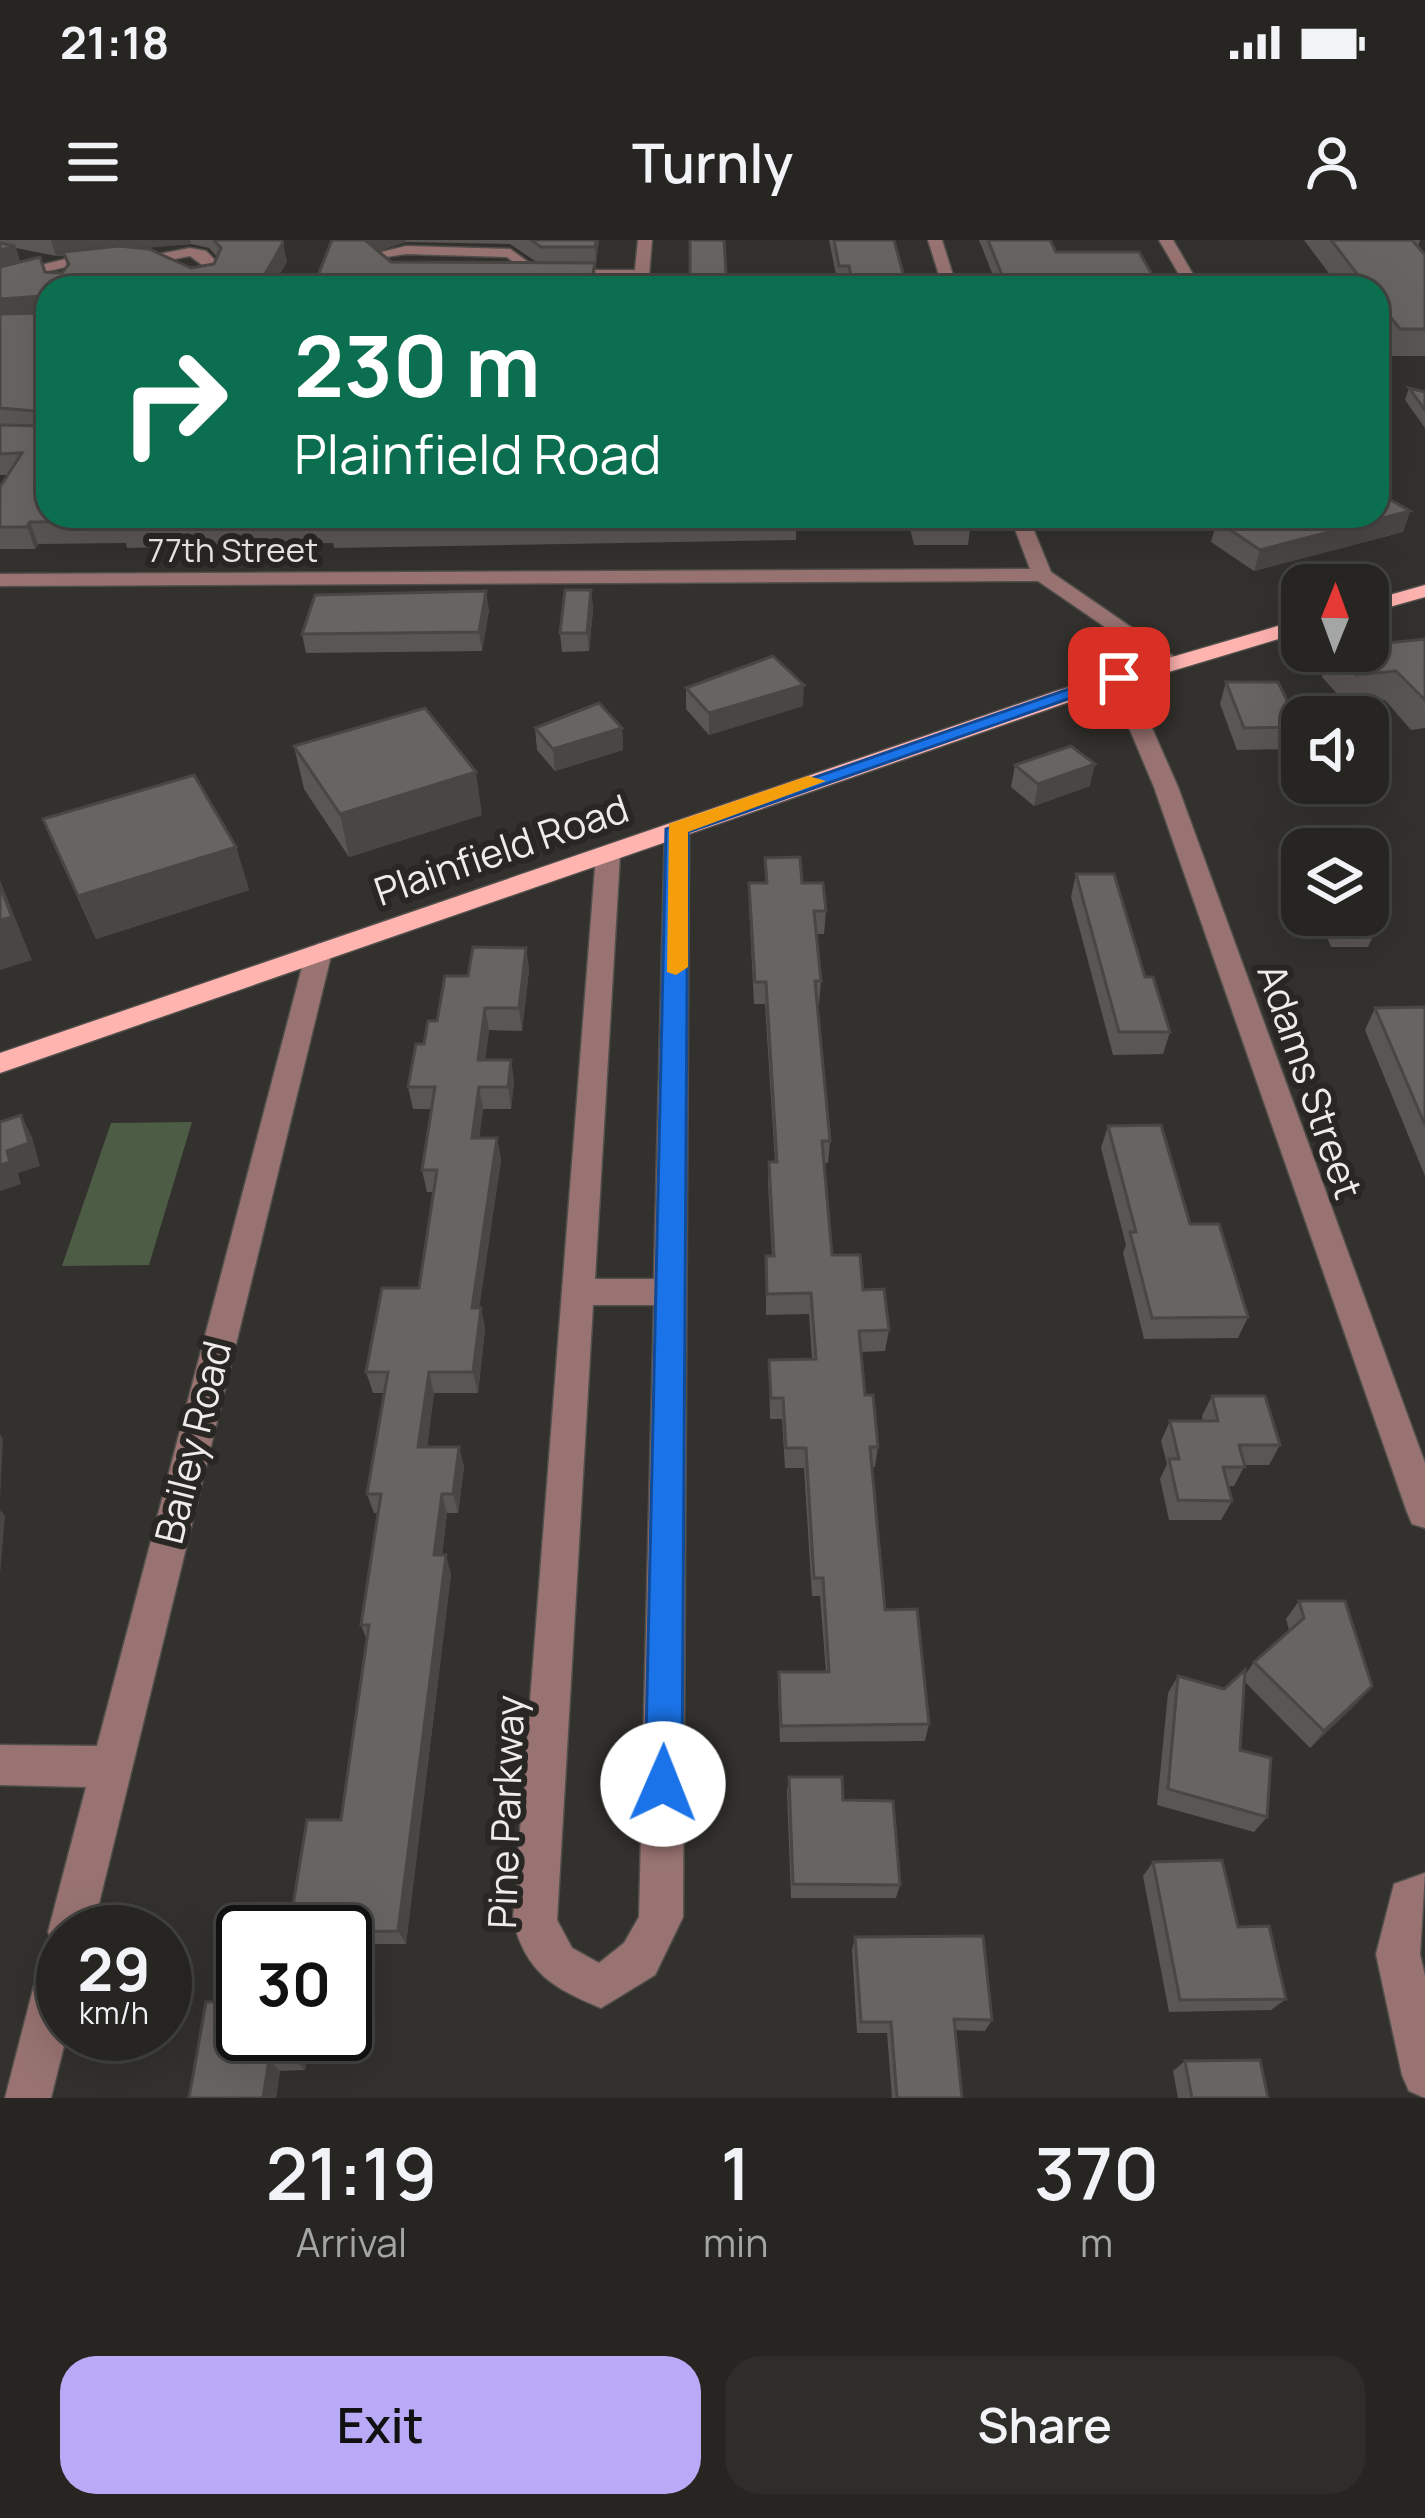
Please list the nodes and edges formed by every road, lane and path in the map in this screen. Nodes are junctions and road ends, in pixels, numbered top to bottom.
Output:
1 (645, 240) edge
2 (935, 240) edge
3 (1166, 240) edge
4 (27, 255) edge
5 (159, 258) edge
6 (55, 266) junction
7 (538, 274) junction
8 (60, 276) edge
9 (568, 276) edge
10 (642, 276) edge
11 (946, 276) edge
12 (1187, 276) edge
13 (0, 279) edge
14 (1024, 528) edge
15 (1042, 575) junction
16 (0, 580) edge
17 (1425, 591) edge
18 (1389, 601) edge
19 (1281, 631) edge
20 (1168, 662) junction
21 (1119, 678) junction
22 (677, 829) junction
23 (608, 855) junction
24 (319, 952) junction
25 (0, 1063) edge
26 (580, 1292) junction
27 (672, 1292) junction
28 (1425, 1512) edge
29 (0, 1766) edge
30 (111, 1767) junction
31 (1425, 1894) edge
32 (77, 1905) edge
33 (37, 2061) edge
34 (1425, 2075) edge
35 (28, 2098) edge

1 - 10 street
2 - 11 street
3 - 12 street
4 - 6 street
5 - 6 street
6 - 8 street
6 - 13 street
7 - 7 street
7 - 9 street
14 - 15 street
15 - 16 street, 77th Street
15 - 20 street
17 - 18 main road
19 - 20 main road, Plainfield Road
20 - 21 main road, Plainfield Road
21 - 22 main road, Plainfield Road
21 - 28 street, Adams Street
22 - 23 main road, Plainfield Road
22 - 27 street, Pine Parkway
23 - 24 main road, Plainfield Road
23 - 26 street, Pine Parkway
24 - 25 main road, Plainfield Road
24 - 30 street, Bailey Road
26 - 27 street
26 - 27 street, Pine Parkway
29 - 30 street
30 - 32 street, Bailey Road
31 - 34 street
33 - 35 street

